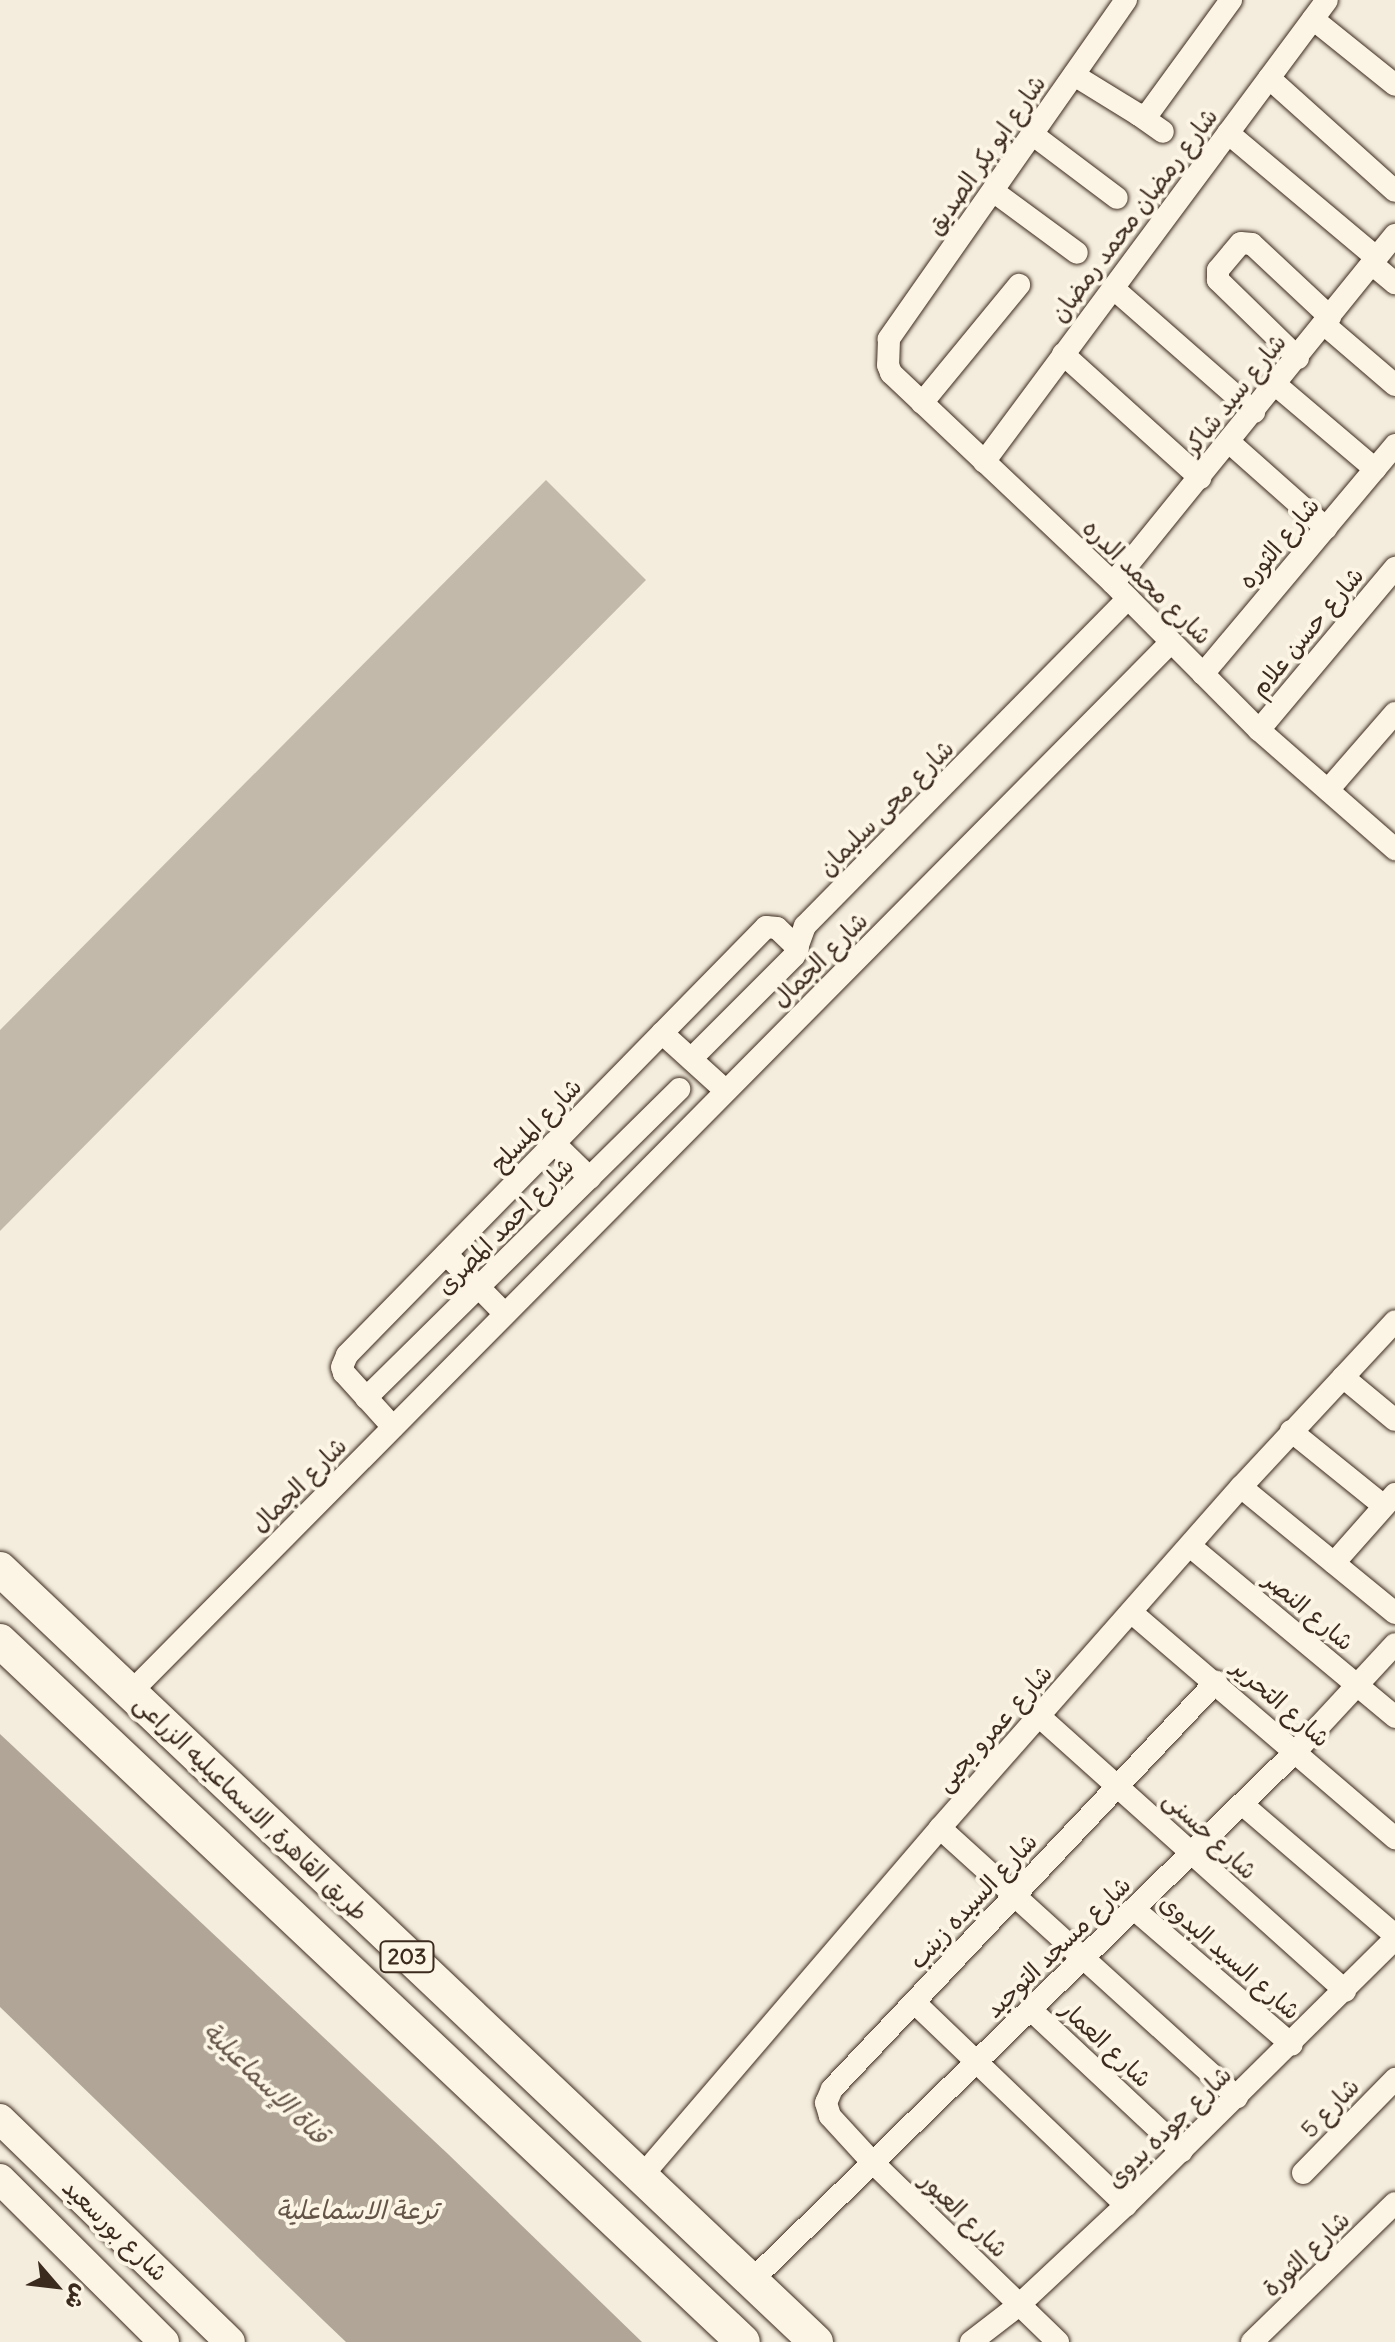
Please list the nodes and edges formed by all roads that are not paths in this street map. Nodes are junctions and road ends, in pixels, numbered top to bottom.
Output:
1 (1126, 0) edge
2 (1231, 0) edge
3 (1327, 0) edge
4 (1313, 19) junction
5 (1074, 75) junction
6 (1269, 78) junction
7 (1395, 85) edge
8 (1139, 115) junction
9 (1163, 132) dead end
10 (1228, 133) junction
11 (1032, 134) junction
12 (993, 191) junction
13 (1395, 191) edge
14 (1117, 198) dead end
15 (1395, 235) edge
16 (1077, 253) dead end
17 (1374, 261) junction
18 (1395, 283) edge
19 (1019, 285) dead end
20 (1113, 288) junction
21 (1328, 321) junction
22 (889, 339) joint
23 (1063, 354) junction
24 (1298, 358) junction
25 (1276, 385) junction
26 (1395, 385) edge
27 (922, 403) junction
28 (1254, 412) junction
29 (1229, 442) junction
30 (1395, 445) edge
31 (984, 462) junction
32 (1375, 469) junction
33 (1200, 478) junction
34 (1326, 528) junction
35 (1395, 568) edge
36 (1121, 591) junction
37 (1171, 642) junction
38 (1203, 674) junction
39 (1395, 713) edge
40 (1259, 730) junction
41 (1328, 790) junction
42 (1395, 849) edge
43 (798, 948) junction
44 (662, 1033) junction
45 (691, 1059) junction
46 (679, 1089) dead end
47 (726, 1091) junction
48 (554, 1143) junction
49 (590, 1178) junction
50 (534, 1233) junction
51 (446, 1254) junction
52 (559, 1260) junction
53 (479, 1289) junction
54 (505, 1314) junction
55 (1395, 1321) edge
56 (1343, 1377) junction
57 (366, 1398) junction
58 (1395, 1420) edge
59 (393, 1427) junction
60 (1291, 1431) junction
61 (1241, 1487) junction
62 (1390, 1500) edge
63 (1190, 1546) junction
64 (1334, 1563) junction
65 (0, 1569) edge
66 (1131, 1612) junction
67 (1395, 1613) edge
68 (0, 1641) edge
69 (1395, 1644) edge
70 (1216, 1682) junction
71 (1358, 1685) junction
72 (130, 1693) junction
73 (1040, 1717) junction
74 (1395, 1717) edge
75 (1297, 1750) junction
76 (1119, 1784) junction
77 (1242, 1804) junction
78 (940, 1828) junction
79 (1395, 1838) edge
80 (1190, 1855) junction
81 (1014, 1895) junction
82 (1134, 1909) junction
83 (1395, 1937) edge
84 (1083, 1958) junction
85 (1345, 1991) junction
86 (914, 2002) junction
87 (1030, 2009) junction
88 (1292, 2045) junction
89 (978, 2062) junction
90 (1395, 2079) edge
91 (1237, 2097) junction
92 (0, 2119) edge
93 (1182, 2151) junction
94 (873, 2163) junction
95 (1303, 2173) dead end
96 (641, 2177) junction
97 (0, 2179) edge
98 (1395, 2203) edge
99 (1126, 2205) junction
100 (750, 2282) junction
101 (1019, 2305) junction
102 (164, 2342) edge
103 (230, 2342) edge
104 (743, 2342) edge
105 (816, 2342) edge
106 (971, 2342) edge
107 (1058, 2342) edge
108 (1252, 2342) edge

1 - 5 street, شارع ابو بكر الصديق
2 - 8 street
3 - 4 street, شارع رمضان محمد رمضان
4 - 6 street, شارع رمضان محمد رمضان
4 - 7 street
5 - 8 street
5 - 11 street, شارع ابو بكر الصديق
6 - 10 street, شارع رمضان محمد رمضان
6 - 13 street
8 - 9 street
10 - 17 street
10 - 20 street, شارع رمضان محمد رمضان
11 - 12 street, شارع ابو بكر الصديق
11 - 14 street
12 - 16 street
12 - 22 street, شارع ابو بكر الصديق
15 - 17 street, شارع سيد شاكر
17 - 18 street
17 - 21 street, شارع سيد شاكر
19 - 27 street
20 - 23 street, شارع رمضان محمد رمضان
20 - 28 street
21 - 24 street, شارع سيد شاكر
21 - 24 street
21 - 26 street
22 - 27 street, شارع محمد الدره
23 - 31 street, شارع رمضان محمد رمضان
23 - 33 street
24 - 25 street, شارع سيد شاكر
25 - 28 street, شارع سيد شاكر
25 - 32 street
27 - 31 street, شارع محمد الدره
28 - 29 street, شارع سيد شاكر
29 - 33 street, شارع سيد شاكر
29 - 34 street
30 - 32 street, شارع الثوره
31 - 36 street, شارع محمد الدره
32 - 34 street, شارع الثوره
33 - 36 street, شارع سيد شاكر
34 - 38 street, شارع الثوره
35 - 40 street, شارع حسن علام
36 - 37 street, شارع محمد الدره
36 - 43 street, شارع محى سليمان
37 - 38 street, شارع محمد الدره
37 - 47 street, شارع الجمال
38 - 40 street, شارع محمد الدره
39 - 41 street
40 - 41 street, شارع محمد الدره
41 - 42 street, شارع محمد الدره
43 - 44 street, شارع المسلح
43 - 45 street, شارع محى سليمان
44 - 45 street
44 - 48 street, شارع المسلح
45 - 47 street
46 - 49 street, شارع احمد المصرى
47 - 52 street, شارع الجمال
48 - 49 street
48 - 51 street, شارع المسلح
49 - 50 street, شارع احمد المصرى
50 - 52 street
50 - 53 street, شارع احمد المصرى
51 - 53 street
51 - 57 street, شارع المسلح
52 - 54 street, شارع الجمال
53 - 54 street
53 - 57 street, شارع احمد المصرى
54 - 59 street, شارع الجمال
55 - 56 street, شارع عمرو يحيى
56 - 58 street
56 - 60 street, شارع عمرو يحيى
57 - 59 street
59 - 72 street, شارع الجمال
60 - 61 street, شارع عمرو يحيى
60 - 62 street
61 - 63 street, شارع عمرو يحيى
61 - 64 street
62 - 64 street
63 - 66 street, شارع عمرو يحيى
63 - 71 street, شارع النصر
64 - 67 street
65 - 72 main road, طريق القاهرة, الاسماعيليه الزراعى / 203
66 - 70 street, شارع التحرير
66 - 73 street, شارع عمرو يحيى
68 - 104 main road, طريق القاهرة, الاسماعيليه الزراعى / 203
69 - 71 street, شارع مسجد التوحيد
70 - 75 street, شارع التحرير
70 - 76 street, شارع السيده زينب
71 - 74 street, شارع النصر
71 - 75 street, شارع مسجد التوحيد
72 - 96 main road, طريق القاهرة, الاسماعيليه الزراعى / 203
73 - 76 street, شارع حسنى
73 - 78 street, شارع عمرو يحيى
75 - 77 street, شارع مسجد التوحيد
75 - 79 street, شارع التحرير
76 - 80 street, شارع حسنى
76 - 81 street, شارع السيده زينب
77 - 80 street, شارع مسجد التوحيد
77 - 83 street
78 - 81 street
78 - 96 street, شارع عمرو يحيى
80 - 82 street, شارع مسجد التوحيد
80 - 85 street, شارع حسنى
81 - 84 street
81 - 86 street, شارع السيده زينب
82 - 84 street, شارع مسجد التوحيد
82 - 88 street, شارع السيد البدوى
83 - 85 street, شارع جوده بدوى
84 - 87 street, شارع مسجد التوحيد
84 - 91 street
85 - 88 street, شارع جوده بدوى
86 - 89 street
86 - 94 street, شارع السيده زينب
87 - 89 street, شارع مسجد التوحيد
87 - 93 street, شارع العمار
88 - 91 street, شارع جوده بدوى
89 - 94 street, شارع مسجد التوحيد
89 - 99 street
90 - 95 street, شارع 5
91 - 93 street, شارع جوده بدوى
92 - 103 main road, شارع بورسعيد
93 - 99 street, شارع جوده بدوى
94 - 100 street, شارع مسجد التوحيد
94 - 101 street, شارع العبور
96 - 100 main road, طريق القاهرة, الاسماعيليه الزراعى / 203
97 - 102 main road, شارع بورسعيد
98 - 108 street, شارع الثورة
99 - 101 street, شارع جوده بدوى
100 - 105 main road, طريق القاهرة, الاسماعيليه الزراعى / 203
101 - 106 street, شارع جوده بدوى
101 - 107 street, شارع العبور

